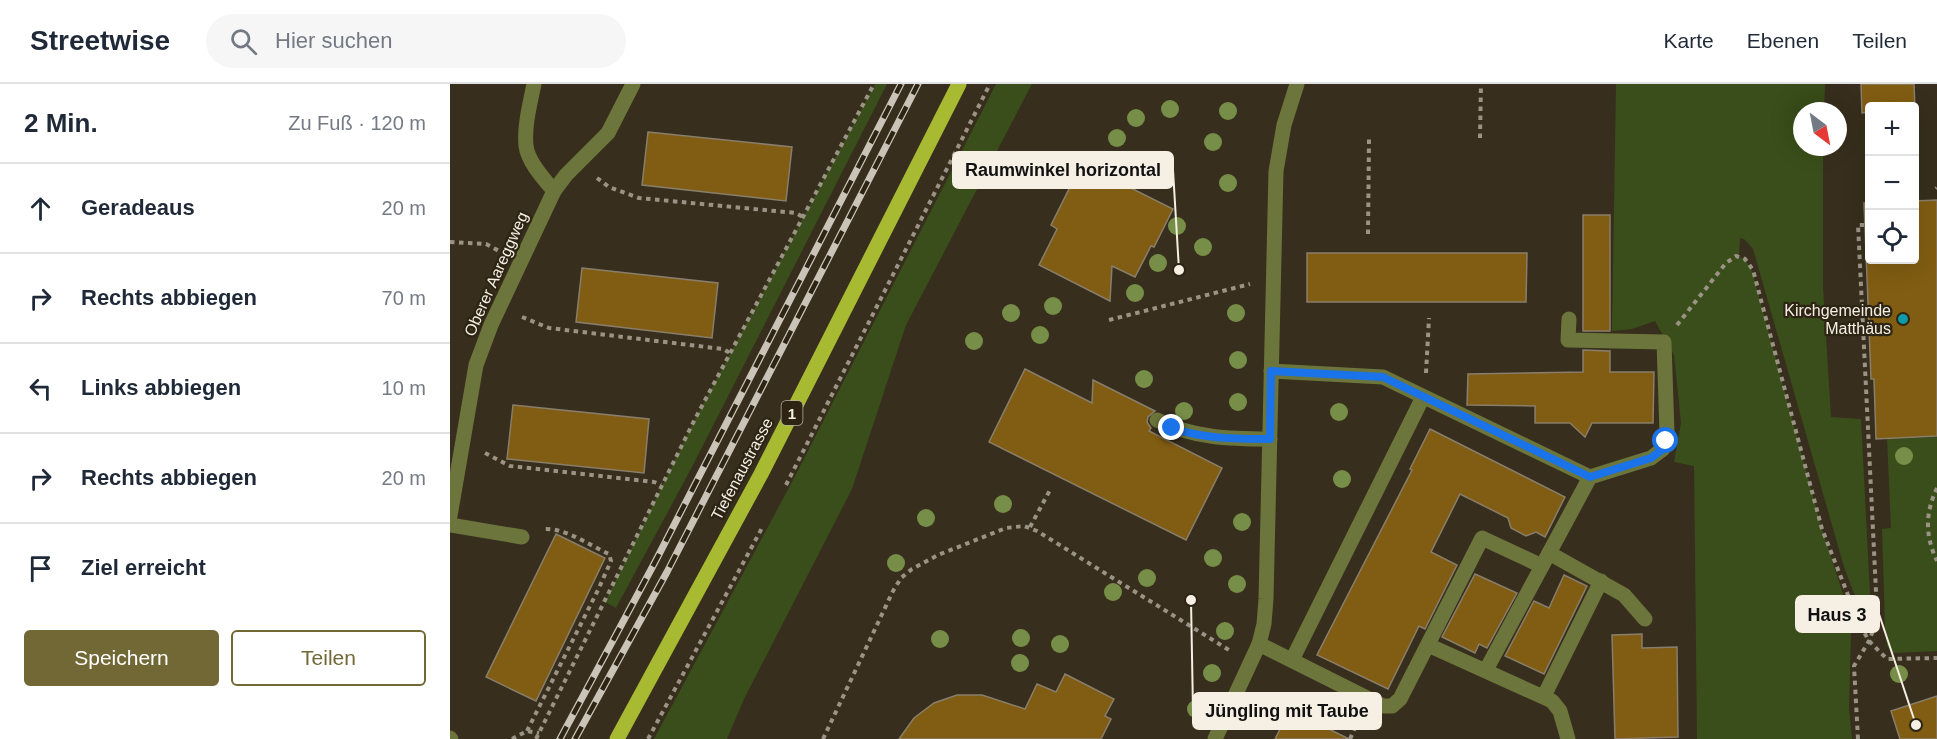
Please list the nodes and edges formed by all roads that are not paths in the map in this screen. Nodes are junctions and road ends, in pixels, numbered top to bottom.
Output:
1 (534, 84) edge
2 (633, 84) edge
3 (960, 84) edge
4 (1297, 84) edge
5 (554, 191) junction
6 (1569, 319) dead end
7 (1271, 371) junction
8 (1423, 397) junction
9 (1157, 420) dead end
10 (1270, 439) junction
11 (1590, 477) junction
12 (450, 516) edge
13 (450, 525) edge
14 (522, 537) road end
15 (1545, 560) junction
16 (1601, 581) junction
17 (1645, 619) dead end
18 (1259, 644) junction
19 (1428, 645) junction
20 (1292, 660) junction
21 (1486, 670) junction
22 (1544, 696) junction
23 (617, 739) edge
24 (1215, 739) edge
25 (1568, 739) edge

1 - 5 street
2 - 5 street, Oberer Aareggweg
3 - 23 main road, Tiefenaustrasse / 1
4 - 7 street
5 - 12 street, Oberer Aareggweg
6 - 11 street
7 - 8 street
7 - 10 street
8 - 11 street
8 - 20 street
9 - 10 street
10 - 18 street
11 - 15 street
13 - 14 street
15 - 16 street
15 - 19 street
15 - 21 street
16 - 17 street
16 - 22 street
18 - 20 street
18 - 24 street
19 - 20 street
19 - 21 street
21 - 22 street
22 - 25 street

